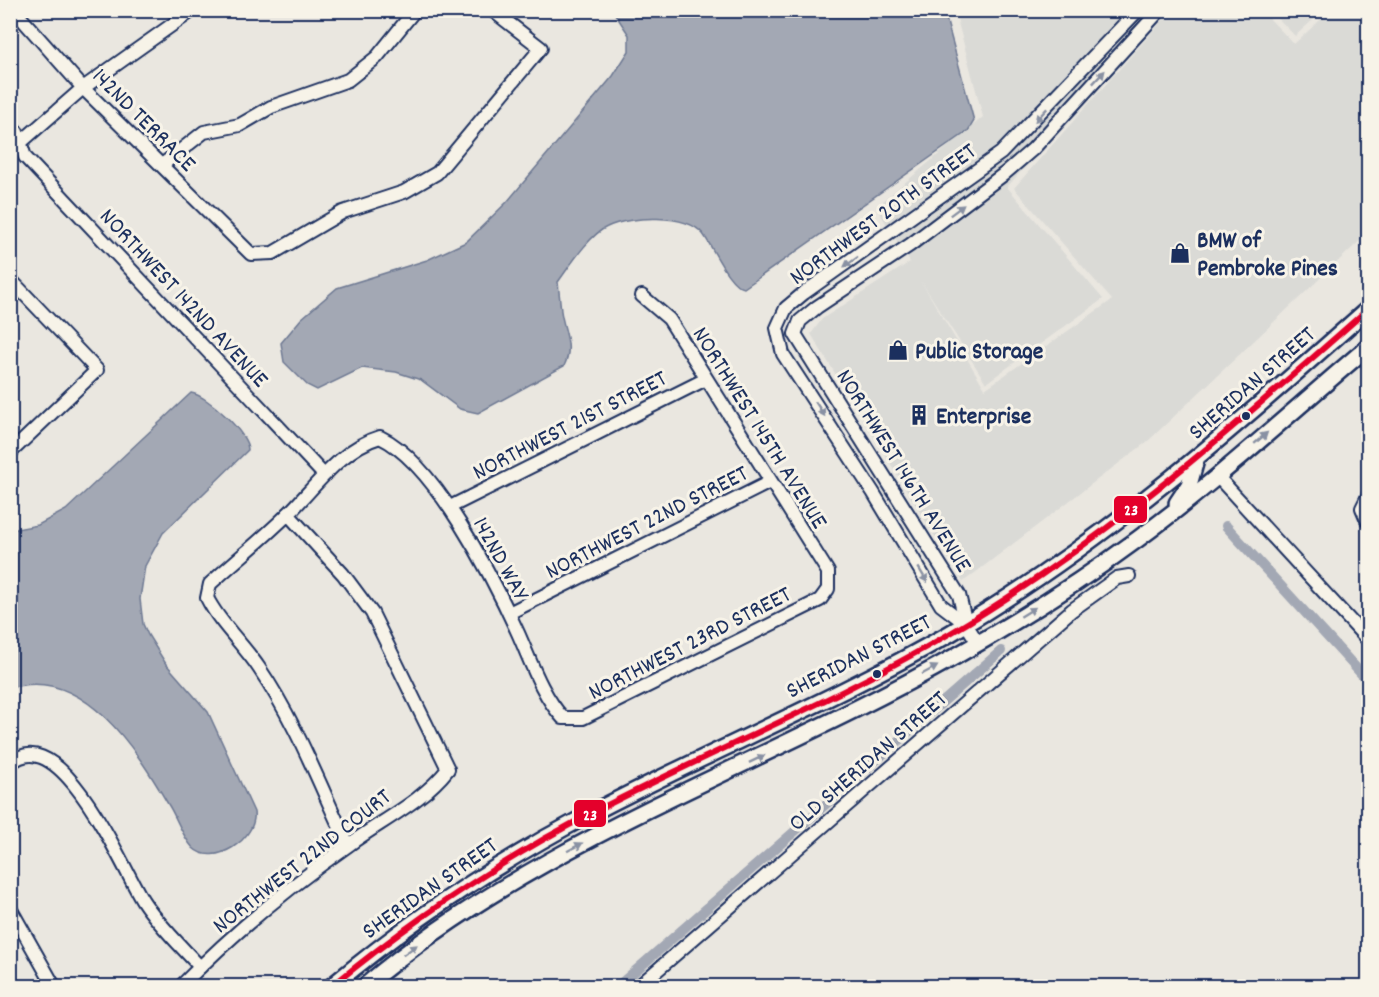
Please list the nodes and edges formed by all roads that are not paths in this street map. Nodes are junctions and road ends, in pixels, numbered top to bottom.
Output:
1 (14, 10) edge
2 (193, 10) edge
3 (415, 10) edge
4 (492, 10) edge
5 (1138, 10) edge
6 (1160, 10) edge
7 (83, 88) junction
8 (10, 126) edge
9 (15, 142) edge
10 (162, 165) junction
11 (10, 279) edge
12 (642, 296) dead end
13 (1368, 309) edge
14 (800, 321) joint
15 (1368, 346) edge
16 (705, 379) junction
17 (10, 453) edge
18 (1190, 468) junction
19 (324, 475) junction
20 (1217, 476) junction
21 (770, 482) junction
22 (1368, 496) edge
23 (450, 507) junction
24 (288, 514) junction
25 (1169, 515) junction
26 (1368, 522) edge
27 (1129, 576) dead end
28 (828, 589) joint
29 (509, 614) junction
30 (966, 624) junction
31 (1368, 640) edge
32 (978, 643) junction
33 (563, 718) joint
34 (10, 764) edge
35 (348, 845) junction
36 (10, 908) edge
37 (200, 967) junction
38 (54, 987) edge
39 (182, 987) edge
40 (332, 987) edge
41 (364, 987) edge
42 (639, 987) edge

1 - 7 street, 142ND TERRACE
2 - 7 street
3 - 10 street
4 - 10 street, 142ND TERRACE
5 -> 30 street, NORTHWEST 20TH STREET
14 -> 6 street, NORTHWEST 20TH STREET
7 - 9 street
7 - 10 street, 142ND TERRACE
8 - 9 street, NORTHWEST 142ND AVENUE
9 - 19 street, NORTHWEST 142ND AVENUE
11 - 17 street
12 - 16 street, NORTHWEST 145TH AVENUE
13 - 18 main road, SHERIDAN STREET
14 - 30 street, NORTHWEST 146TH AVENUE
20 -> 15 main road, SHERIDAN STREET
16 - 21 street, NORTHWEST 145TH AVENUE
16 - 23 street, NORTHWEST 21ST STREET
18 - 20 main road
18 - 25 main road
18 - 30 main road, SHERIDAN STREET
19 - 23 street, 142ND WAY
19 - 24 street
20 - 25 main road, SHERIDAN STREET
20 - 31 street
21 - 28 street, NORTHWEST 145TH AVENUE
21 - 29 street, NORTHWEST 22ND STREET
22 - 26 street
23 - 29 street, 142ND WAY
24 - 35 street
24 - 35 street, NORTHWEST 22ND COURT
32 -> 25 main road, SHERIDAN STREET
27 - 42 street, OLD SHERIDAN STREET
28 - 33 street, NORTHWEST 23RD STREET
29 - 33 street, 142ND WAY
30 - 32 street, NORTHWEST 146TH AVENUE
30 - 40 main road, SHERIDAN STREET
41 -> 32 main road, SHERIDAN STREET
34 - 37 street
35 - 37 street, NORTHWEST 22ND COURT
36 - 38 street
37 - 39 street, NORTHWEST 22ND COURT

